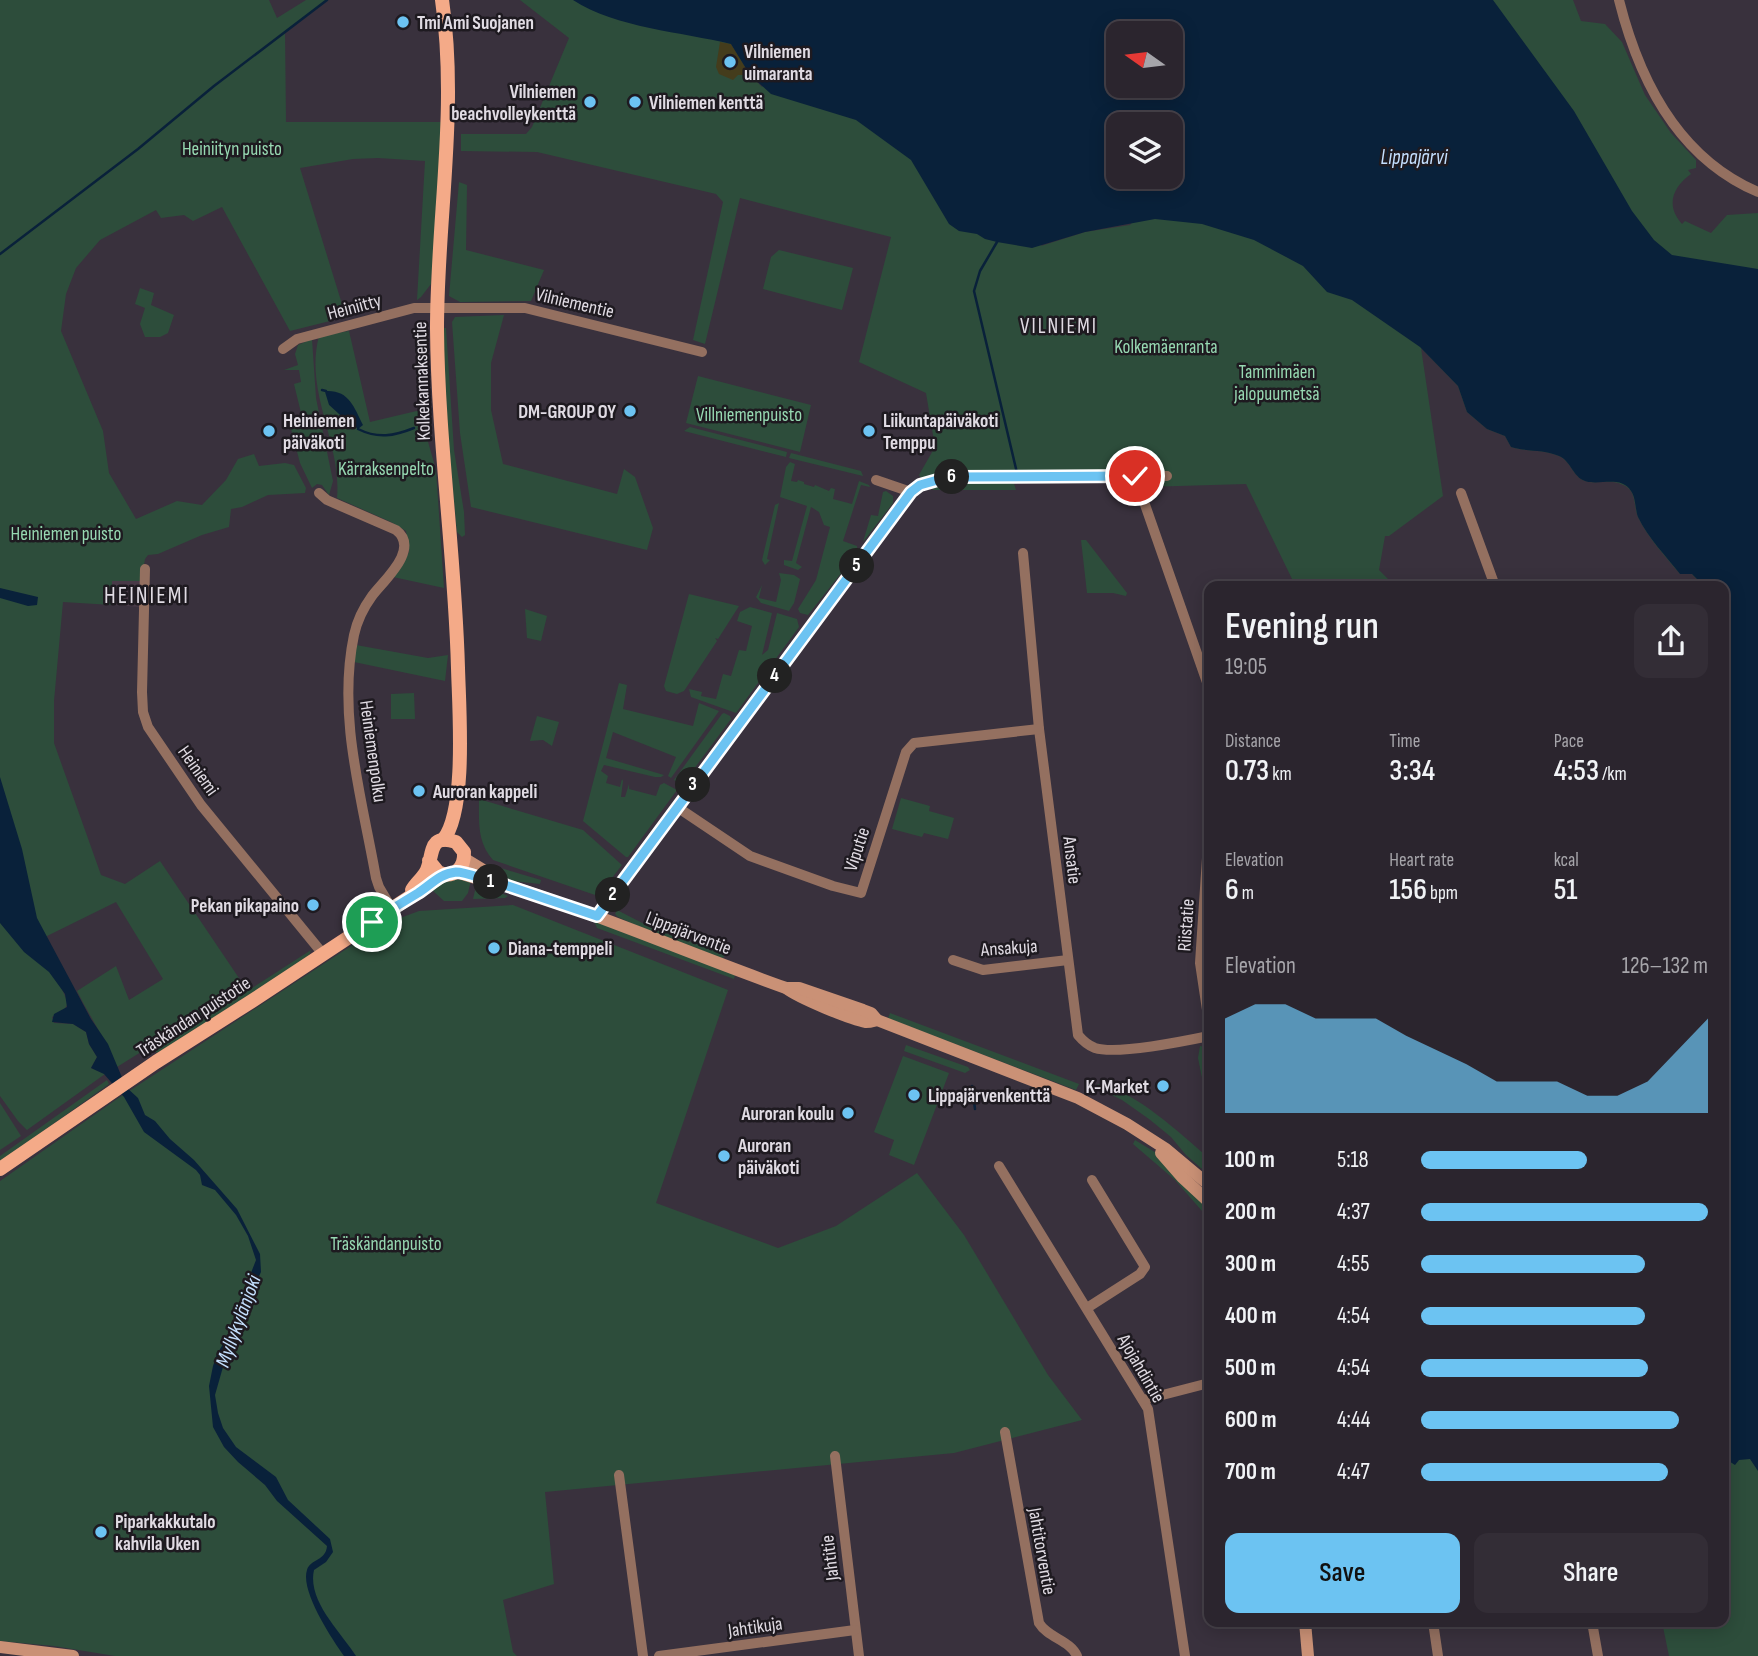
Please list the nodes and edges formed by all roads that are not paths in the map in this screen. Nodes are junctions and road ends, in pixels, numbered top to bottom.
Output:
1 (442, 0) edge
2 (1619, 0) edge
3 (1758, 192) edge
4 (438, 308) junction
5 (283, 349) dead end
6 (702, 352) dead end
7 (1135, 476) junction
8 (1167, 476) dead end
9 (876, 480) dead end
10 (911, 492) junction
11 (318, 493) dead end
12 (1461, 493) dead end
13 (1023, 553) dead end
14 (145, 569) dead end
15 (1493, 581) edge
16 (1204, 674) edge
17 (1039, 729) junction
18 (458, 804) junction
19 (677, 807) junction
20 (443, 840) junction
21 (462, 853) junction
22 (429, 861) junction
23 (449, 874) junction
24 (499, 883) junction
25 (408, 897) junction
26 (1204, 903) edge
27 (391, 909) junction
28 (597, 916) junction
29 (323, 954) junction
30 (953, 960) dead end
31 (1068, 960) junction
32 (1204, 990) edge
33 (1204, 1037) edge
34 (1149, 1139) junction
35 (999, 1166) dead end
36 (0, 1169) edge
37 (1092, 1180) dead end
38 (1204, 1181) edge
39 (1204, 1197) edge
40 (1087, 1308) junction
41 (1204, 1384) edge
42 (1143, 1400) junction
43 (1005, 1432) dead end
44 (835, 1456) dead end
45 (619, 1475) dead end
46 (1305, 1627) edge
47 (1434, 1627) edge
48 (1593, 1627) edge
49 (855, 1630) junction
50 (0, 1647) edge
51 (73, 1656) edge
52 (643, 1656) edge
53 (659, 1656) edge
54 (859, 1656) edge
55 (1077, 1656) edge
56 (1185, 1656) edge
57 (1308, 1656) edge
58 (1438, 1656) edge
59 (1598, 1656) edge

1 - 4 main road, Kolkekannaksentie
2 - 3 street
4 - 5 street, Heiniitty
4 - 6 street, Vilniementie
4 - 18 main road, Kolkekannaksentie
7 - 8 street
7 - 10 street
7 - 16 street
9 - 10 street
10 - 19 street
11 - 27 street, Heiniemenpolku
12 - 15 street
13 - 17 street, Ansatie
14 - 29 street, Heiniemi
17 - 19 street, Viputie
17 - 31 street, Ansatie
18 - 20 main road, Kolkekannaksentie
18 - 21 main road, Kolkekannaksentie
19 - 28 street
20 - 21 main road
20 - 22 main road
21 - 23 main road
21 - 24 main road, Lippajärventie
22 - 23 main road
22 - 25 main road, Träskändan puistotie
23 - 24 main road, Lippajärventie
23 - 25 main road, Träskändan puistotie
24 - 28 main road, Lippajärventie
25 - 27 main road, Träskändan puistotie
26 - 32 street, Riistatie
27 - 29 main road, Träskändan puistotie
28 - 34 main road, Lippajärventie
29 - 36 main road, Träskändan puistotie
30 - 31 street, Ansakuja
31 - 33 street, Ansatie
34 - 38 main road, Lippajärventie
34 - 39 main road, Lippajärventie
35 - 40 street, Ajojahdintie
37 - 40 street
40 - 42 street, Ajojahdintie
41 - 42 street
42 - 56 street, Ajojahdintie
43 - 55 street, Jahtitorventie
44 - 49 street, Jahtitie
45 - 52 street
46 - 57 main road
47 - 58 street
48 - 59 street
49 - 53 street, Jahtikuja
49 - 54 street, Jahtitie
50 - 51 main road

